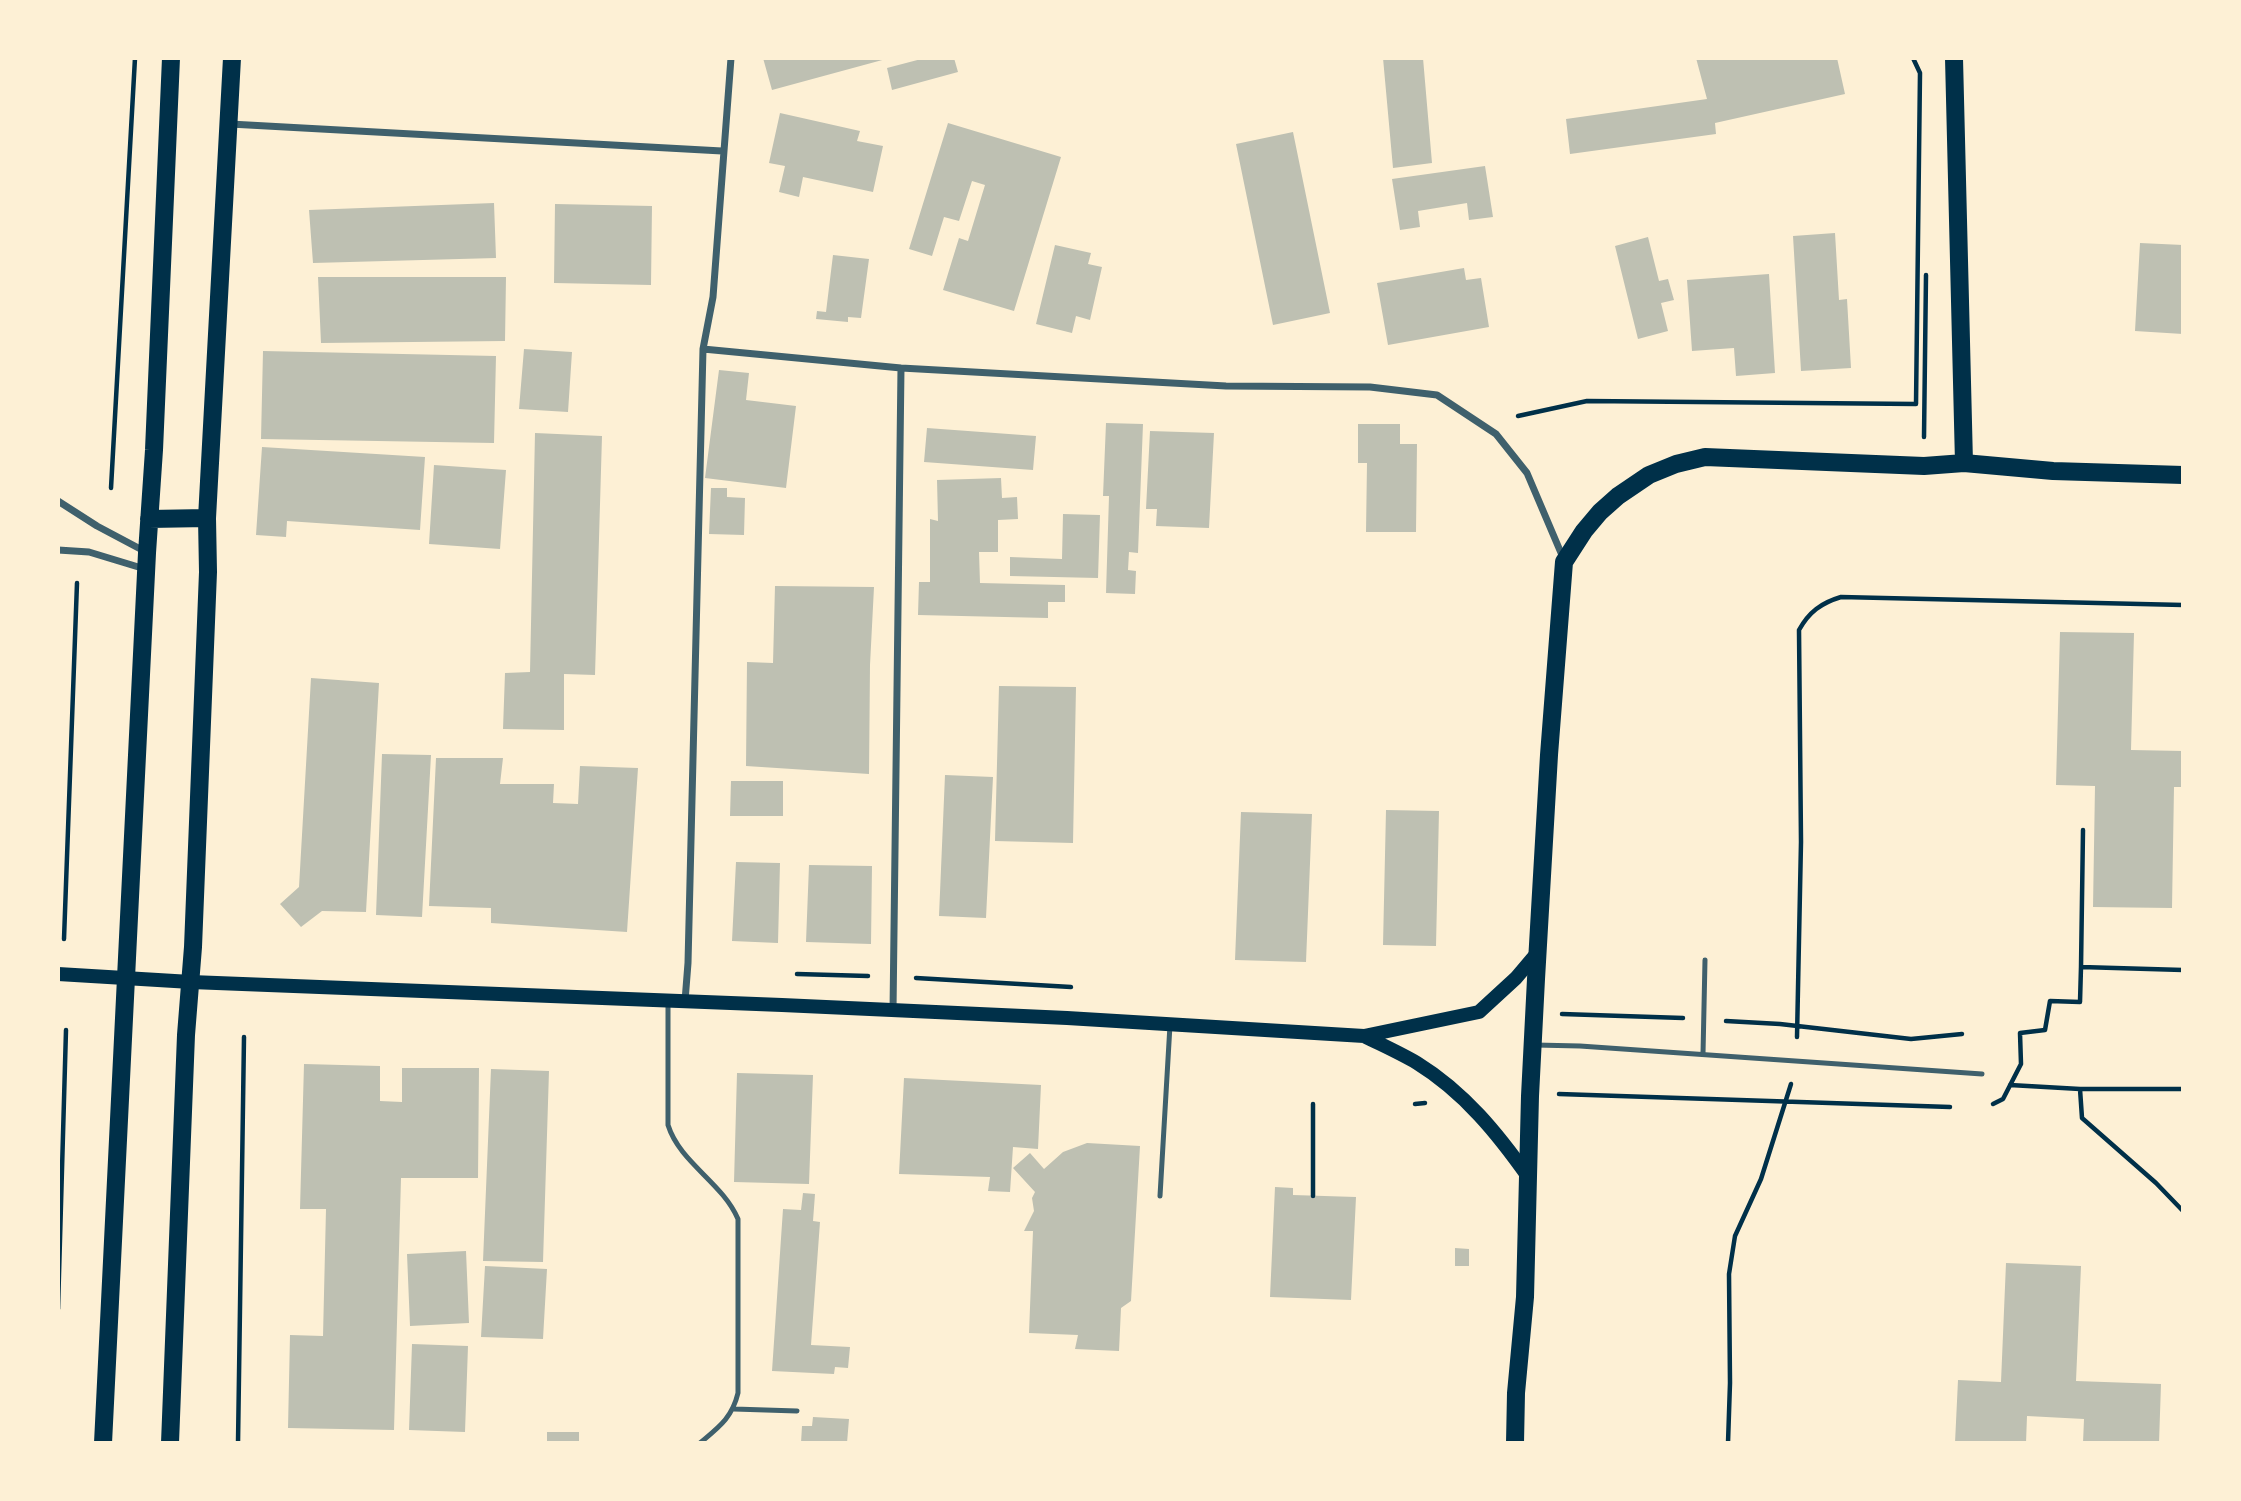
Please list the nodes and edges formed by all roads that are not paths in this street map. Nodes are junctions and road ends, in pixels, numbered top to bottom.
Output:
1 (171, 58) edge
2 (232, 58) edge
3 (731, 58) edge
4 (1955, 59) edge
5 (230, 124) junction
6 (722, 151) junction
7 (703, 349) junction
8 (901, 368) junction
9 (1964, 463) junction
10 (2183, 475) edge
11 (58, 500) edge
12 (207, 518) junction
13 (149, 519) junction
14 (58, 550) edge
15 (147, 561) junction
16 (1564, 562) junction
17 (1538, 952) junction
18 (1705, 960) dead end
19 (58, 974) edge
20 (126, 978) junction
21 (191, 982) junction
22 (668, 1000) junction
23 (685, 1001) junction
24 (893, 1011) junction
25 (1170, 1025) junction
26 (1364, 1036) junction
27 (1532, 1045) junction
28 (1703, 1054) junction
29 (1982, 1074) dead end
30 (1529, 1178) junction
31 (1160, 1196) dead end
32 (734, 1409) junction
33 (797, 1411) dead end
34 (103, 1443) edge
35 (170, 1443) edge
36 (700, 1443) edge
37 (1515, 1443) edge

1 - 13 main road
2 - 5 main road
3 - 6 street
4 - 9 main road
5 - 6 street
5 - 12 main road
6 - 7 street
7 - 8 street
7 - 23 street
8 - 16 street
8 - 24 street
9 - 10 main road
9 - 16 main road
11 - 15 street
12 - 13 main road
12 - 21 main road
13 - 15 main road
14 - 15 street
15 - 20 main road
16 - 17 main road
17 - 26 main road
17 - 27 main road
18 - 28 lane
19 - 20 main road
20 - 21 main road
20 - 34 main road
21 - 22 main road
21 - 35 main road
22 - 23 main road
22 - 32 lane
23 - 24 main road
24 - 25 main road
25 - 26 main road
25 - 31 lane
26 - 30 main road
27 - 28 lane
27 - 30 main road
28 - 29 lane
30 - 37 main road
32 - 33 lane
32 - 36 lane

